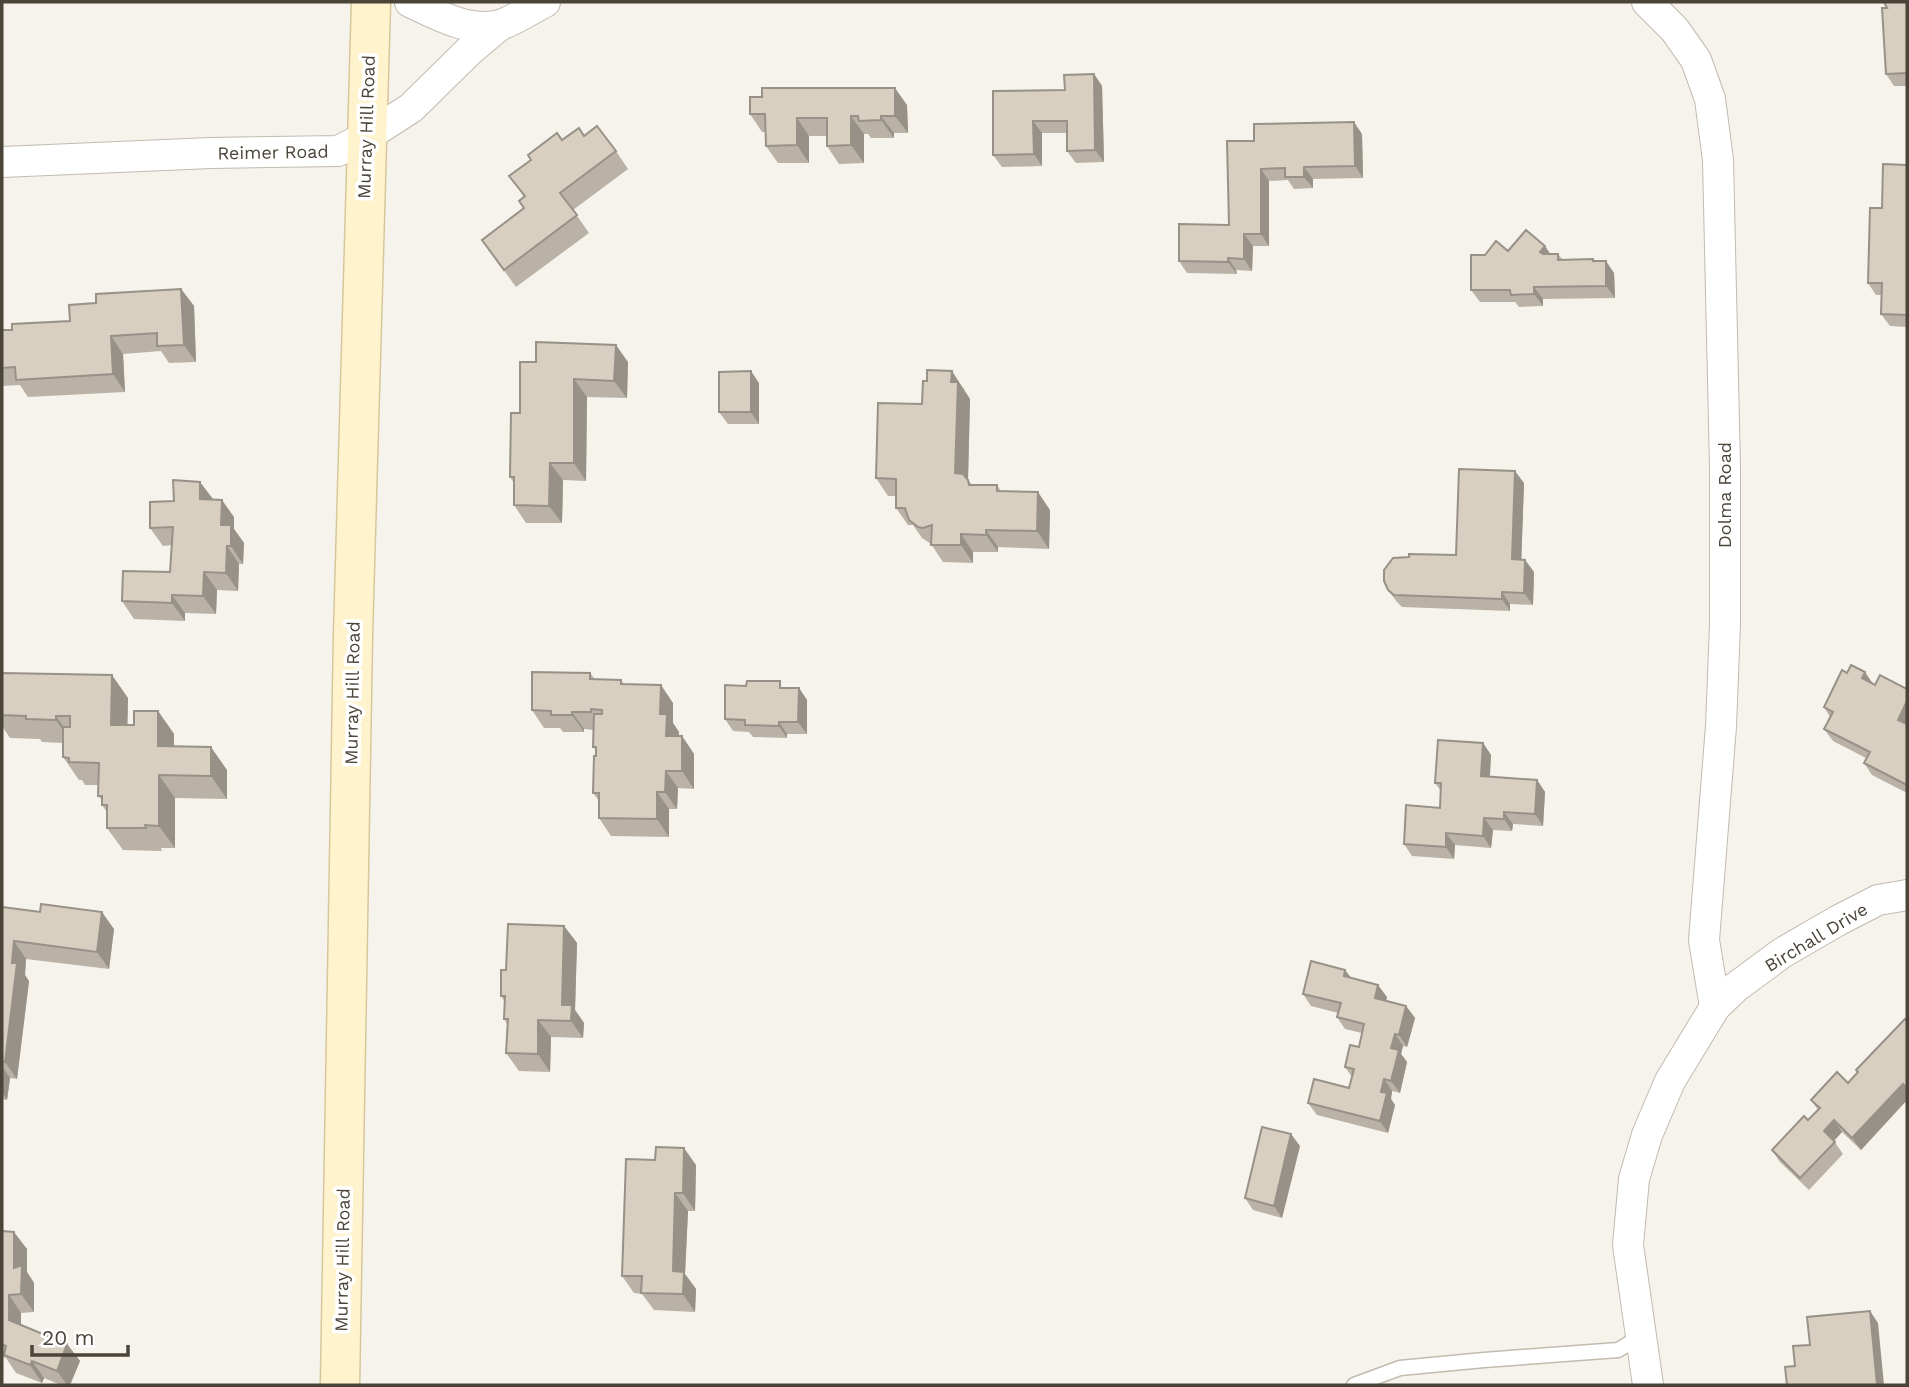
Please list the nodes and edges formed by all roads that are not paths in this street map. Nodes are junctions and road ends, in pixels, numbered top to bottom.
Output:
1 (371, 2) edge
2 (410, 2) edge
3 (545, 2) edge
4 (1647, 2) edge
5 (500, 25) junction
6 (366, 137) junction
7 (2, 162) edge
8 (1907, 895) edge
9 (1715, 1007) junction
10 (1640, 1337) junction
11 (340, 1385) edge
12 (1354, 1385) edge
13 (1648, 1385) edge

1 - 6 street, Murray Hill Road
2 - 5 street
3 - 5 street
4 - 9 street, Dolma Road
5 - 6 street, Reimer Road
6 - 7 street, Reimer Road
6 - 11 street, Murray Hill Road
8 - 9 street, Birchall Drive
9 - 10 street, Birchall Drive
10 - 12 lane
10 - 13 street, Birchall Drive

